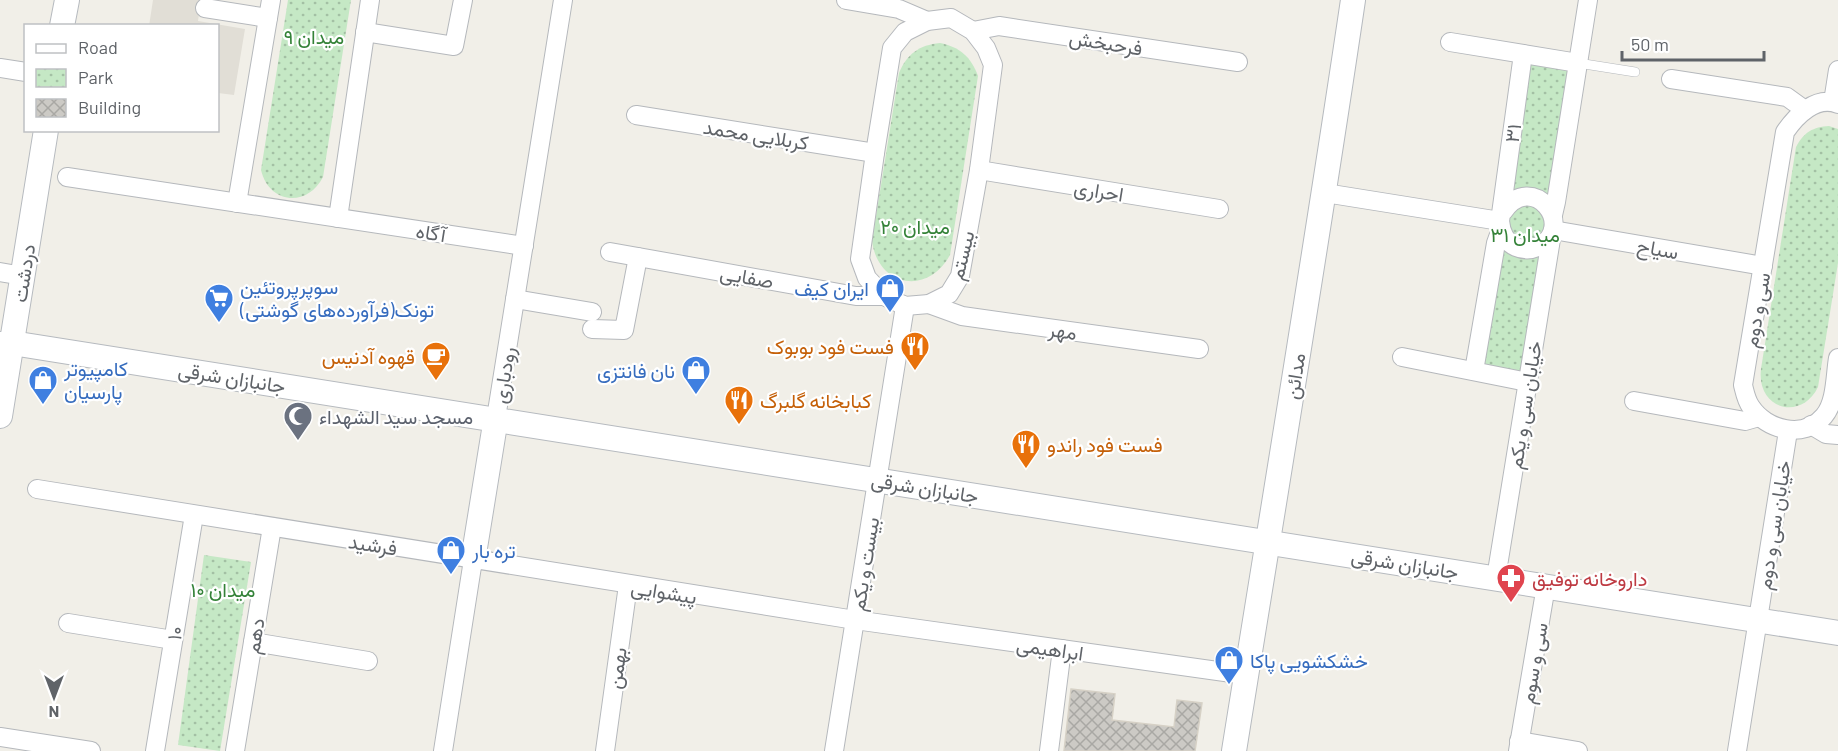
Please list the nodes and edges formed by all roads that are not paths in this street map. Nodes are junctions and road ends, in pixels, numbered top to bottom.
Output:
1 (67, 0) edge
2 (370, 0) edge
3 (463, 0) edge
4 (563, 0) edge
5 (846, 0) edge
6 (1353, 0) edge
7 (1588, 0) edge
8 (205, 8) dead end
9 (269, 9) edge
10 (952, 9) edge
11 (927, 21) junction
12 (63, 24) edge
13 (973, 31) junction
14 (365, 32) junction
15 (1450, 42) dead end
16 (1523, 54) junction
17 (1238, 62) dead end
18 (1578, 63) junction
19 (0, 68) edge
20 (1838, 70) edge
21 (24, 72) edge
22 (1635, 72) dead end
23 (1671, 79) dead end
24 (1835, 103) edge
25 (1805, 110) junction
26 (636, 115) dead end
27 (46, 132) edge
28 (875, 153) junction
29 (979, 170) junction
30 (67, 177) dead end
31 (1325, 193) junction
32 (237, 203) junction
33 (1219, 209) dead end
34 (338, 218) junction
35 (1502, 221) junction
36 (1552, 226) junction
37 (524, 246) junction
38 (610, 252) dead end
39 (638, 257) junction
40 (1763, 266) junction
41 (11, 274) edge
42 (884, 296) junction
43 (515, 299) junction
44 (929, 304) junction
45 (905, 306) junction
46 (4, 341) edge
47 (1199, 349) dead end
48 (1402, 357) dead end
49 (1838, 357) edge
50 (1474, 371) junction
51 (1527, 382) junction
52 (1634, 401) dead end
53 (0, 416) edge
54 (1760, 417) junction
55 (496, 418) junction
56 (1811, 425) junction
57 (1788, 431) junction
58 (1838, 435) edge
59 (878, 479) junction
60 (36, 489) dead end
61 (194, 514) junction
62 (272, 527) junction
63 (1267, 541) junction
64 (473, 560) junction
65 (1496, 578) junction
66 (628, 585) junction
67 (1546, 586) junction
68 (855, 620) junction
69 (1758, 620) junction
70 (68, 623) dead end
71 (1838, 633) edge
72 (173, 640) junction
73 (253, 642) junction
74 (1062, 649) junction
75 (368, 661) dead end
76 (1246, 675) junction
77 (0, 737) edge
78 (1519, 746) edge
79 (91, 751) edge
80 (155, 751) edge
81 (236, 751) edge
82 (443, 751) edge
83 (605, 751) edge
84 (834, 751) edge
85 (1049, 751) edge
86 (1234, 751) edge
87 (1578, 751) edge
88 (1737, 751) edge

1 - 12 main road
2 - 14 street
3 - 14 street
4 - 37 street, رودباری
5 - 11 street
6 - 31 main road, مدائن
7 - 18 street, خیابان سی و یکم
8 - 9 street
9 - 32 street
10 - 11 street, بیستم
10 - 13 street, بیستم
11 - 28 street, بیستم
13 - 17 street, فرحبخش
13 - 29 street, بیستم
14 - 34 street
15 - 16 street
16 - 18 street
16 - 35 street, ۳۱
18 - 22 lane
18 - 36 street, خیابان سی و یکم
19 - 21 street
20 - 24 street
23 - 25 street
24 - 25 street
25 - 40 street, سی و دوم
26 - 28 street, کربلایی محمد
27 - 41 main road, دردشت
28 - 42 street, بیستم
29 - 33 street, احراری
29 - 44 street, بیستم
30 - 32 street
31 - 35 street
31 - 63 main road, مدائن
32 - 34 street
34 - 37 street, آگاه
35 - 36 street
35 - 36 street
35 - 50 street, ۳۱
36 - 40 street, سیاح
36 - 51 street, خیابان سی و یکم
37 - 43 street, رودباری
38 - 39 street, صفایی
39 - 42 street, صفایی
39 - 43 street
40 - 54 street, سی و دوم
41 - 46 main road, دردشت
42 - 45 street, بیستم
43 - 55 street, رودباری
44 - 45 street, بیستم
44 - 47 street, مهر
45 - 59 street, بیست و یکم
46 - 53 main road, دردشت
46 - 55 main road, جانبازان شرقی
48 - 50 street
49 - 56 street
50 - 51 street
51 - 65 street, خیابان سی و یکم
52 - 54 street
54 - 57 street
55 - 59 main road, جانبازان شرقی
55 - 64 main road, رودباری
56 - 57 street
56 - 58 street
57 - 69 street, خیابان سی و دوم
59 - 63 main road, جانبازان شرقی
59 - 68 street, بیست و یکم
60 - 61 street
61 - 62 street
61 - 72 street, ۱۰
62 - 64 street, فرشید
62 - 73 street, دهم
63 - 65 main road, جانبازان شرقی
63 - 76 main road, مدائن
64 - 66 street, پیشوایی
64 - 82 street, رودباری
65 - 67 main road, جانبازان شرقی
66 - 68 street, پیشوایی
66 - 83 street, بهمن
67 - 69 main road, جانبازان شرقی
67 - 78 street, سی و سوم
68 - 74 street, ابراهیمی
68 - 84 street, بیست و یکم
69 - 71 main road, جانبازان شرقی
69 - 88 street
70 - 72 street
72 - 80 street, ۱۰
73 - 75 street
73 - 81 street, دهم
74 - 76 street, ابراهیمی
74 - 85 street
76 - 86 main road, مدائن
77 - 79 street
78 - 87 street, سی و سوم

